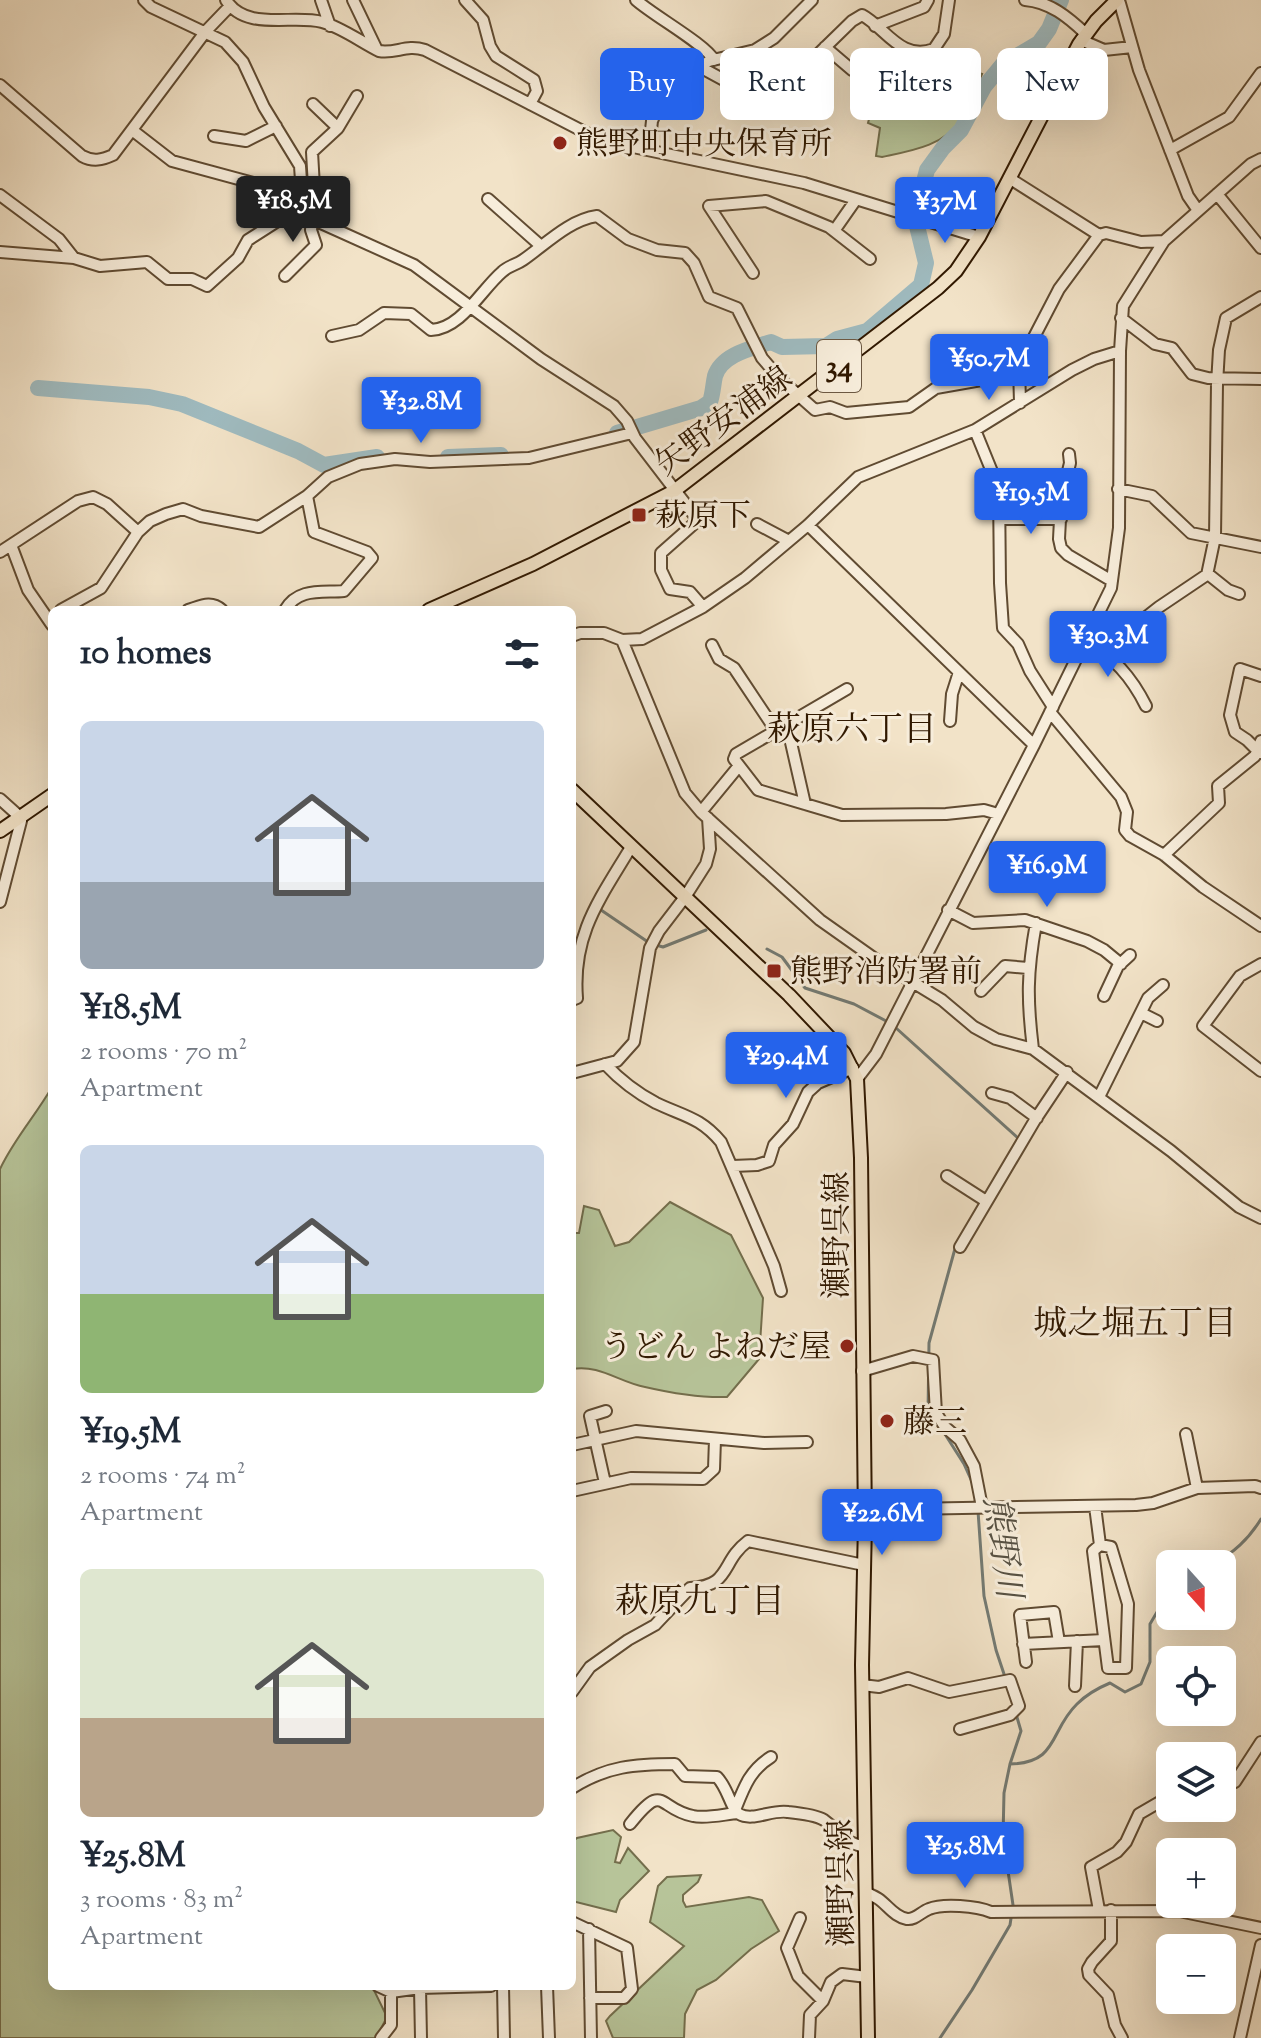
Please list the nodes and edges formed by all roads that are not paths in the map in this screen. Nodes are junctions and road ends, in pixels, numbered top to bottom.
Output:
1 (144, 0) edge
2 (321, 0) edge
3 (353, 0) edge
4 (465, 0) edge
5 (636, 0) edge
6 (812, 0) edge
7 (928, 0) edge
8 (949, 0) edge
9 (1025, 0) edge
10 (1118, 0) edge
11 (228, 3) edge
12 (330, 26) junction
13 (875, 26) junction
14 (206, 31) junction
15 (1084, 37) junction
16 (825, 47) junction
17 (1132, 47) junction
18 (377, 50) junction
19 (714, 60) junction
20 (704, 65) edge
21 (850, 68) edge
22 (704, 69) edge
23 (1260, 75) edge
24 (0, 85) edge
25 (357, 96) dead end
26 (313, 104) dead end
27 (530, 104) junction
28 (652, 120) edge
29 (276, 126) junction
30 (338, 128) junction
31 (132, 130) junction
32 (214, 136) dead end
33 (649, 148) junction
34 (1170, 150) junction
35 (1261, 159) edge
36 (1009, 178) junction
37 (1217, 194) junction
38 (0, 195) edge
39 (301, 196) junction
40 (488, 199) dead end
41 (855, 201) junction
42 (1197, 209) junction
43 (307, 214) junction
44 (834, 231) junction
45 (1099, 235) junction
46 (979, 237) junction
47 (1164, 241) junction
48 (541, 246) junction
49 (1261, 248) edge
50 (0, 252) edge
51 (74, 258) junction
52 (870, 259) dead end
53 (753, 273) dead end
54 (285, 276) dead end
55 (1261, 297) edge
56 (469, 307) junction
57 (1121, 318) junction
58 (332, 336) dead end
59 (1120, 351) junction
60 (1019, 366) junction
61 (1217, 377) junction
62 (1261, 379) edge
63 (799, 397) junction
64 (1020, 403) junction
65 (975, 430) junction
66 (632, 433) junction
67 (1069, 454) dead end
68 (1118, 489) junction
69 (674, 491) junction
70 (307, 496) junction
71 (1001, 519) junction
72 (1061, 519) junction
73 (757, 524) dead end
74 (808, 525) junction
75 (138, 532) junction
76 (1215, 537) junction
77 (789, 541) junction
78 (11, 545) junction
79 (1261, 547) edge
80 (0, 552) edge
81 (1207, 575) junction
82 (1112, 581) junction
83 (1239, 594) dead end
84 (68, 606) edge
85 (289, 606) edge
86 (440, 606) edge
87 (703, 607) junction
88 (48, 615) edge
89 (576, 634) edge
90 (1085, 639) junction
91 (622, 640) junction
92 (712, 645) dead end
93 (1103, 651) junction
94 (959, 672) junction
95 (1261, 676) edge
96 (847, 689) dead end
97 (1146, 706) dead end
98 (1051, 710) junction
99 (950, 721) dead end
100 (787, 725) junction
101 (776, 731) junction
102 (1034, 745) junction
103 (1260, 749) edge
104 (738, 767) junction
105 (576, 794) edge
106 (48, 798) edge
107 (0, 799) edge
108 (805, 804) junction
109 (998, 814) junction
110 (704, 815) junction
111 (20, 817) junction
112 (0, 831) edge
113 (631, 847) junction
114 (1164, 855) junction
115 (685, 897) junction
116 (0, 902) edge
117 (948, 910) junction
118 (1036, 923) junction
119 (1261, 926) edge
120 (1130, 955) dead end
121 (1121, 964) junction
122 (1261, 964) edge
123 (576, 968) edge
124 (1028, 968) junction
125 (911, 982) junction
126 (1163, 985) dead end
127 (981, 991) dead end
128 (1104, 996) dead end
129 (1141, 1013) junction
130 (1157, 1021) dead end
131 (1033, 1049) junction
132 (605, 1064) junction
133 (1261, 1071) edge
134 (576, 1072) edge
135 (1067, 1072) junction
136 (855, 1074) junction
137 (992, 1093) dead end
138 (1099, 1097) junction
139 (1037, 1118) junction
140 (733, 1166) junction
141 (947, 1176) dead end
142 (986, 1201) junction
143 (1261, 1218) edge
144 (960, 1247) dead end
145 (781, 1291) dead end
146 (862, 1371) junction
147 (606, 1411) dead end
148 (1186, 1434) dead end
149 (715, 1439) junction
150 (595, 1440) junction
151 (807, 1442) dead end
152 (576, 1444) edge
153 (605, 1483) junction
154 (1197, 1488) junction
155 (1261, 1488) edge
156 (576, 1490) edge
157 (1095, 1506) junction
158 (982, 1507) junction
159 (865, 1523) junction
160 (1100, 1545) junction
161 (864, 1565) junction
162 (1104, 1640) junction
163 (1077, 1641) junction
164 (1059, 1642) junction
165 (1023, 1644) junction
166 (1026, 1662) dead end
167 (862, 1685) junction
168 (576, 1686) edge
169 (1075, 1686) dead end
170 (960, 1729) dead end
171 (1261, 1742) edge
172 (771, 1757) dead end
173 (1236, 1780) edge
174 (576, 1785) edge
175 (1156, 1804) edge
176 (736, 1812) junction
177 (630, 1824) dead end
178 (865, 1847) junction
179 (865, 1893) junction
180 (1105, 1910) junction
181 (800, 1918) dead end
182 (576, 1924) edge
183 (1261, 1928) edge
184 (589, 1929) junction
185 (1261, 1945) edge
186 (867, 1977) junction
187 (387, 1990) edge
188 (406, 1990) edge
189 (420, 1990) edge
190 (503, 1990) edge
191 (547, 1990) edge
192 (391, 1992) junction
193 (590, 1998) junction
194 (823, 2001) junction
195 (381, 2038) edge
196 (421, 2038) edge
197 (504, 2038) edge
198 (549, 2038) edge
199 (591, 2038) edge
200 (809, 2038) edge
201 (868, 2038) edge
202 (1122, 2038) edge
203 (1240, 2038) edge

1 - 14 street
2 - 12 street
3 - 18 street
4 - 27 street
5 - 19 street
6 - 19 street
7 - 13 street
8 - 13 street
9 - 15 street
10 - 15 main road, 矢野安浦線 / 34
10 - 17 street
11 - 12 street
11 - 14 street
12 - 18 street
13 - 16 street
14 - 29 street
14 - 31 street
15 - 17 street
15 - 36 main road, 矢野安浦線 / 34
16 - 21 street
16 - 22 street
17 - 34 street
18 - 27 street
19 - 20 street
23 - 34 street
24 - 31 street
25 - 30 street
26 - 30 street
27 - 33 street
28 - 33 street
29 - 32 street
29 - 39 street
30 - 43 street
31 - 39 street
33 - 41 street
34 - 42 street
35 - 37 street
36 - 45 street
36 - 46 main road, 矢野安浦線 / 34
37 - 42 street
37 - 49 street
38 - 51 street
39 - 43 street
40 - 48 street
41 - 44 street
41 - 46 street
42 - 47 street
43 - 51 street
43 - 54 street
43 - 56 street
44 - 52 street
44 - 53 street
45 - 47 street
45 - 60 street
46 - 63 main road, 矢野安浦線 / 34
47 - 57 street
48 - 56 street
48 - 63 street
50 - 51 street
55 - 61 street
56 - 58 street
56 - 66 street
57 - 59 street
57 - 61 street
59 - 64 street
59 - 68 street
60 - 63 street
60 - 64 street
61 - 62 street
61 - 76 street
63 - 69 main road, 矢野安浦線 / 34
64 - 65 street
65 - 71 street
65 - 74 street
66 - 69 street
66 - 70 street
67 - 72 street
68 - 76 street
68 - 82 street
69 - 86 main road, 矢野安浦線 / 34
69 - 87 street
70 - 75 street
70 - 85 street
71 - 72 street
71 - 98 street
72 - 82 street
73 - 77 street
74 - 77 street
74 - 94 street
75 - 78 street
75 - 84 street
76 - 79 street
76 - 81 street
77 - 87 street
78 - 80 street
78 - 88 street
81 - 83 street
81 - 93 street
82 - 90 street
87 - 91 street
89 - 91 street
90 - 93 street
90 - 98 street
91 - 110 street
92 - 101 street
93 - 97 street
94 - 99 street
94 - 102 street
95 - 103 street
96 - 100 street
98 - 102 street
98 - 114 street
100 - 101 street
100 - 108 street
101 - 104 street
102 - 109 street
103 - 114 street
104 - 108 street
104 - 110 street
105 - 113 main road
106 - 111 main road
107 - 111 street
108 - 109 street
109 - 117 street
110 - 115 street
110 - 125 street
111 - 112 main road
111 - 116 street
113 - 115 main road
113 - 123 street
114 - 119 street
115 - 132 street
115 - 136 main road
117 - 118 street
117 - 125 street
118 - 121 street
118 - 124 street
120 - 121 street
121 - 128 street
122 - 133 street
124 - 127 street
124 - 131 street
125 - 131 street
125 - 136 street
126 - 129 street
129 - 130 street
129 - 138 street
131 - 135 street
132 - 134 street
132 - 140 street
135 - 138 street
135 - 139 street
136 - 140 street
136 - 146 main road, 瀬野呉線
137 - 139 street
138 - 143 street
139 - 142 street
140 - 145 street
141 - 142 street
142 - 144 street
146 - 158 street
146 - 159 main road, 瀬野呉線
147 - 150 street
148 - 154 street
149 - 150 street
149 - 151 street
149 - 153 street
150 - 152 street
150 - 153 street
153 - 156 street
154 - 155 street
154 - 157 street
157 - 158 street
157 - 160 street
158 - 159 street
159 - 161 main road, 瀬野呉線
160 - 162 street
160 - 162 street
161 - 167 main road, 瀬野呉線
161 - 168 street
162 - 163 street
163 - 164 street
163 - 169 street
164 - 165 street
164 - 165 street
165 - 166 street
167 - 170 street
167 - 178 main road, 瀬野呉線
171 - 173 street
172 - 176 street
174 - 176 street
175 - 180 street
176 - 177 street
176 - 178 street
178 - 179 main road, 瀬野呉線
179 - 180 street
179 - 186 main road, 瀬野呉線
180 - 183 street
180 - 202 street
181 - 194 street
182 - 184 street
184 - 193 street
184 - 193 street
185 - 203 street
186 - 194 street
186 - 201 main road, 瀬野呉線
187 - 192 street
188 - 192 street
189 - 196 street
190 - 197 street
191 - 198 street
192 - 195 street
193 - 199 street
194 - 200 street

